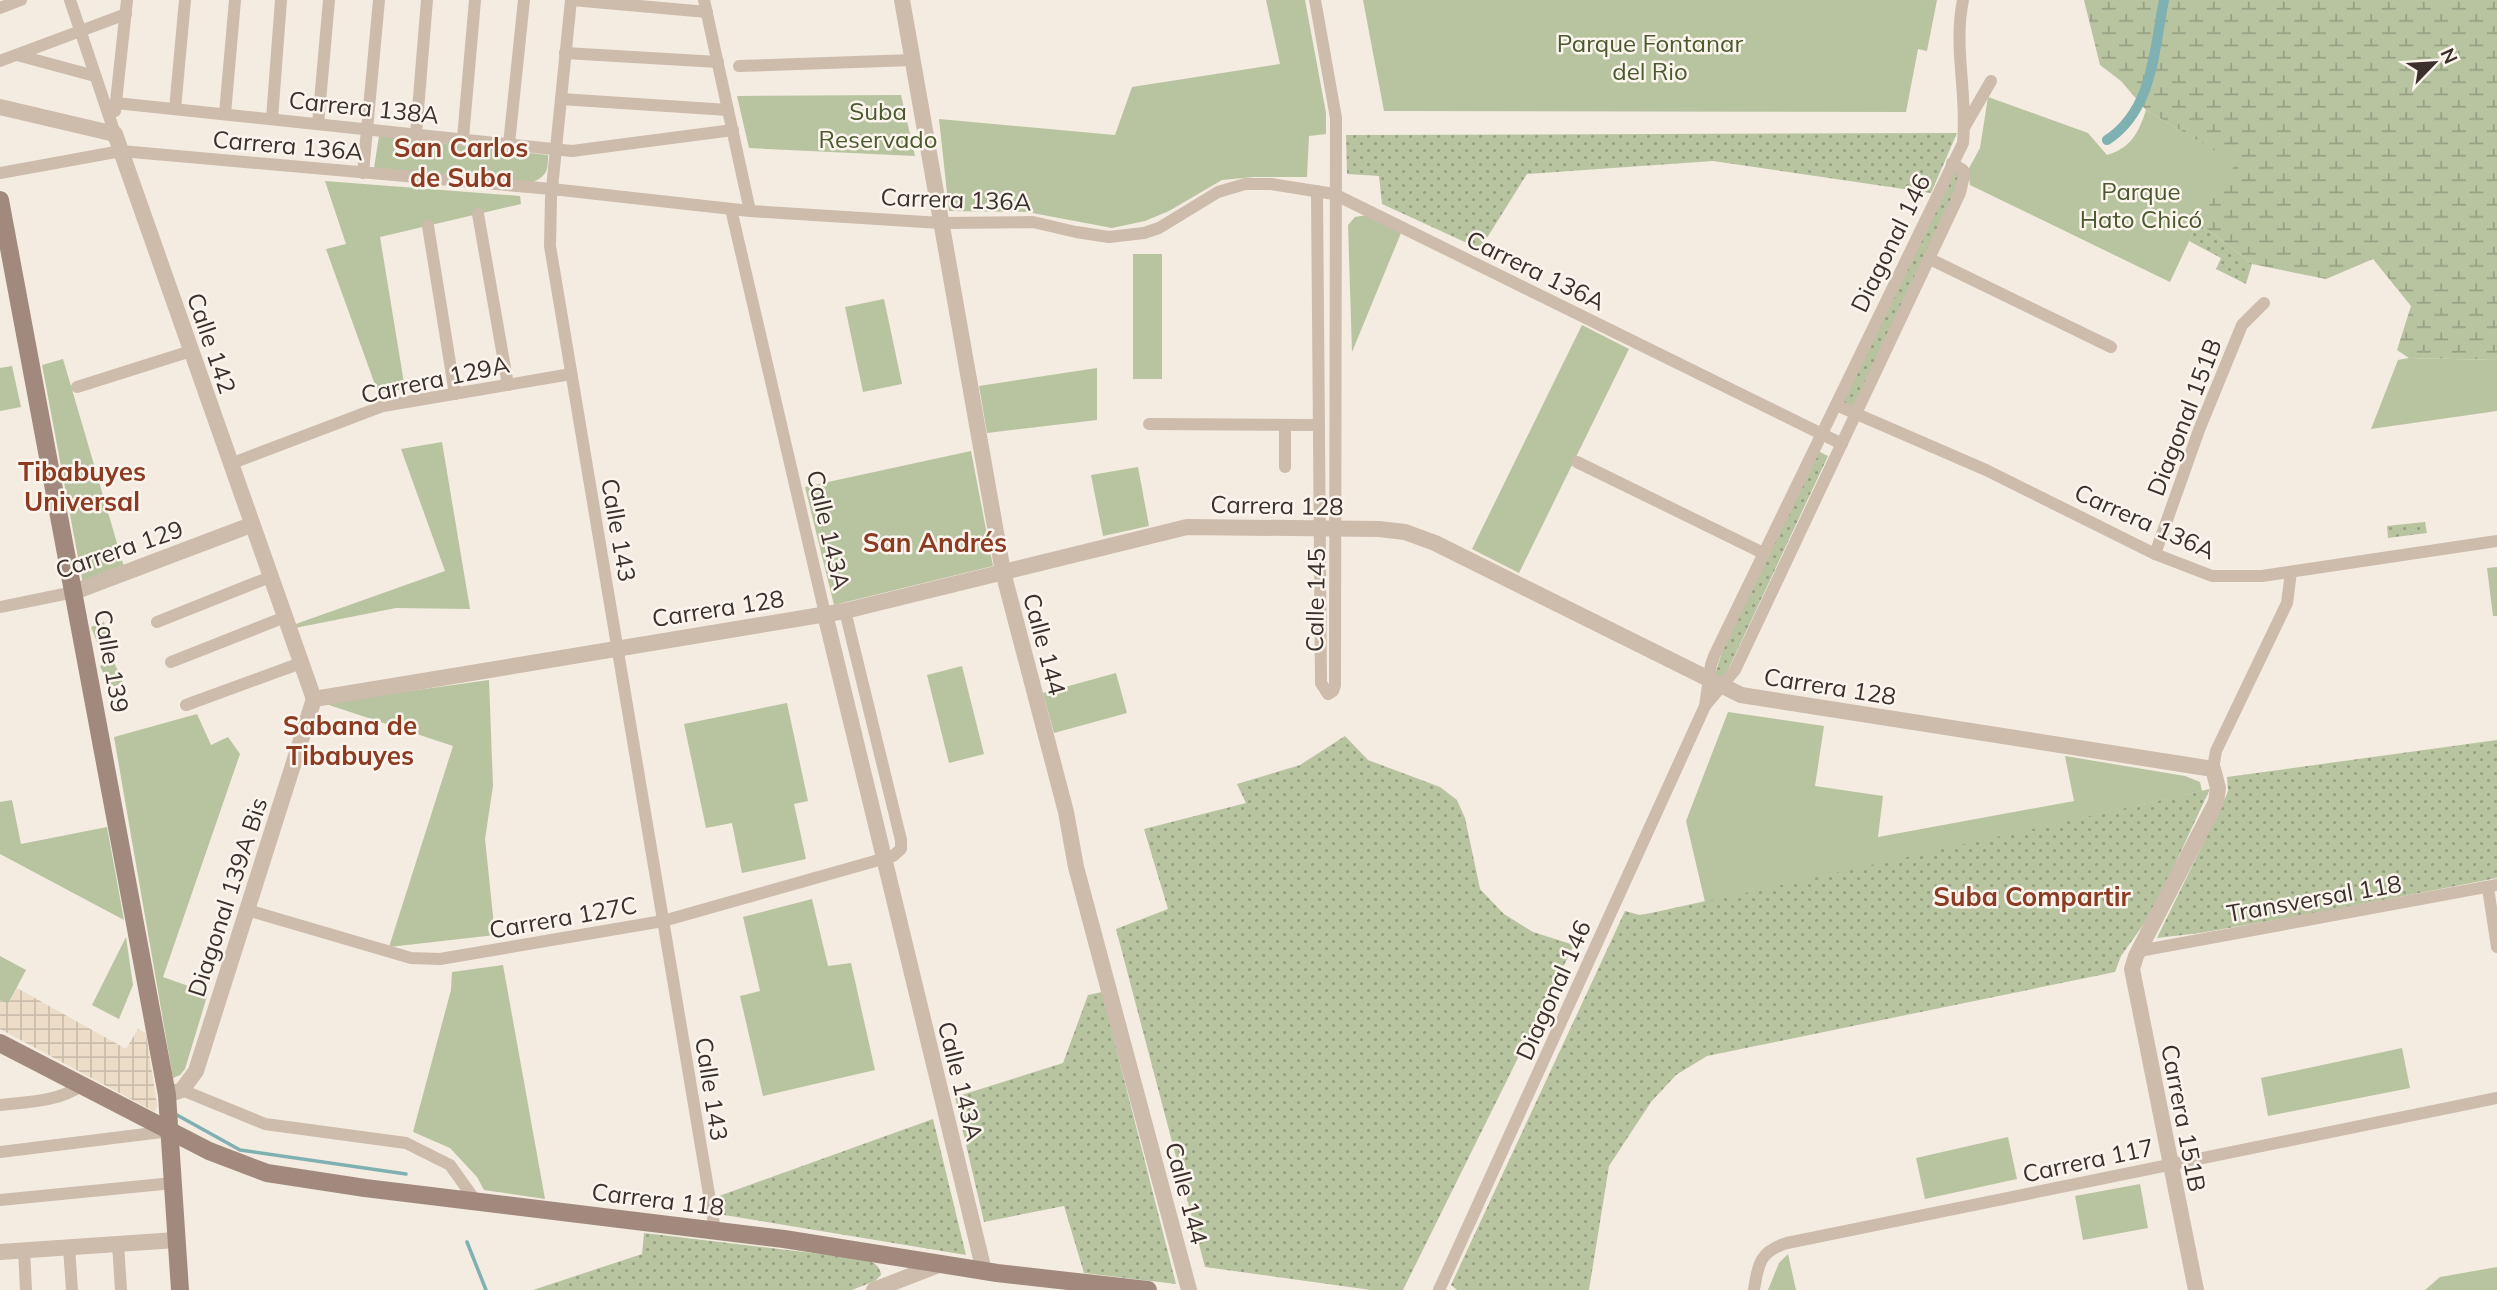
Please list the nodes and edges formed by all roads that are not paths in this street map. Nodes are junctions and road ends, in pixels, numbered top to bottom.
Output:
1 (21, 0) edge
2 (69, 0) edge
3 (127, 0) edge
4 (185, 0) edge
5 (235, 0) edge
6 (281, 0) edge
7 (329, 0) edge
8 (379, 0) edge
9 (427, 0) edge
10 (475, 0) edge
11 (524, 0) edge
12 (571, 0) edge
13 (902, 0) edge
14 (1315, 0) edge
15 (1963, 0) edge
16 (620, 3) edge
17 (669, 5) edge
18 (705, 6) edge
19 (0, 8) edge
20 (126, 14) junction
21 (80, 31) junction
22 (565, 53) junction
23 (17, 55) junction
24 (913, 60) junction
25 (0, 61) edge
26 (718, 62) junction
27 (739, 66) dead end
28 (95, 76) junction
29 (1991, 80) dead end
30 (561, 99) junction
31 (116, 103) junction
32 (0, 107) edge
33 (175, 109) junction
34 (728, 110) junction
35 (225, 114) junction
36 (272, 119) junction
37 (318, 124) junction
38 (1965, 127) junction
39 (367, 129) junction
40 (113, 130) junction
41 (733, 130) junction
42 (416, 134) junction
43 (463, 138) junction
44 (509, 144) junction
45 (556, 150) junction
46 (121, 151) junction
47 (1952, 163) junction
48 (0, 173) edge
49 (363, 173) junction
50 (552, 189) junction
51 (1317, 191) junction
52 (1334, 194) junction
53 (0, 200) edge
54 (731, 209) junction
55 (750, 211) junction
56 (478, 215) dead end
57 (941, 223) junction
58 (428, 226) dead end
59 (1930, 259) junction
60 (2264, 303) dead end
61 (2111, 347) dead end
62 (191, 351) junction
63 (571, 374) junction
64 (508, 385) junction
65 (77, 387) dead end
66 (455, 394) junction
67 (1836, 405) junction
68 (1857, 414) junction
69 (1150, 424) dead end
70 (1285, 425) junction
71 (1320, 425) junction
72 (1822, 434) junction
73 (1842, 444) junction
74 (1577, 462) dead end
75 (230, 464) junction
76 (1285, 467) dead end
77 (251, 525) junction
78 (1329, 528) junction
79 (2497, 541) edge
80 (1763, 554) junction
81 (2155, 554) junction
82 (1003, 572) junction
83 (2291, 572) junction
84 (270, 577) junction
85 (74, 592) junction
86 (0, 607) edge
87 (845, 611) junction
88 (825, 614) junction
89 (285, 617) junction
90 (157, 622) dead end
91 (617, 647) junction
92 (171, 662) dead end
93 (301, 663) junction
94 (1715, 683) junction
95 (314, 699) junction
96 (186, 705) dead end
97 (2213, 769) junction
98 (884, 860) junction
99 (2492, 887) edge
100 (247, 910) junction
101 (663, 921) junction
102 (2497, 947) edge
103 (2137, 953) junction
104 (0, 1043) edge
105 (82, 1085) junction
106 (175, 1093) junction
107 (2497, 1098) edge
108 (0, 1105) edge
109 (170, 1131) junction
110 (0, 1152) edge
111 (2170, 1165) junction
112 (173, 1183) junction
113 (0, 1199) edge
114 (475, 1200) junction
115 (715, 1230) junction
116 (176, 1240) junction
117 (118, 1244) junction
118 (69, 1247) junction
119 (24, 1251) junction
120 (0, 1252) edge
121 (888, 1255) junction
122 (941, 1264) junction
123 (984, 1271) junction
124 (882, 1287) edge
125 (26, 1290) edge
126 (72, 1290) edge
127 (121, 1290) edge
128 (180, 1290) edge
129 (1148, 1290) edge
130 (1189, 1290) edge
131 (1439, 1290) edge
132 (1754, 1290) edge
133 (2196, 1290) edge

1 - 19 street
2 - 21 street, Calle 142
3 - 20 street
4 - 33 street
5 - 35 street
6 - 36 street
7 - 37 street
8 - 39 street
9 - 42 street
10 - 43 street
11 - 44 street
12 - 16 street
12 - 22 street, Calle 143
13 - 24 street, Calle 144
14 - 52 street, Calle 145
15 - 38 street
16 - 17 street
17 - 18 street
18 - 26 street
20 - 21 street
20 - 31 street
21 - 23 street
21 - 28 street, Calle 142
22 - 26 street
22 - 30 street, Calle 143
23 - 25 street
23 - 28 street
24 - 27 street
24 - 57 street, Calle 144
26 - 34 street
28 - 40 street, Calle 142
29 - 38 street
30 - 34 street
30 - 45 street, Calle 143
31 - 33 street, Carrera 138A
31 - 40 street
32 - 40 street
33 - 35 street, Carrera 138A
34 - 41 street
35 - 36 street, Carrera 138A
36 - 37 street, Carrera 138A
37 - 39 street, Carrera 138A
38 - 47 street
39 - 42 street, Carrera 138A
39 - 49 street
40 - 46 street, Calle 142
41 - 45 street, Carrera 138A
41 - 55 street
42 - 43 street, Carrera 138A
43 - 44 street, Carrera 138A
44 - 45 street, Carrera 138A
45 - 50 street, Calle 143
46 - 48 street, Carrera 136A
46 - 49 street, Carrera 136A
46 - 62 street, Calle 142
47 - 59 street, Diagonal 146
47 - 67 street, Diagonal 146
49 - 50 street, Carrera 136A
50 - 54 street, Carrera 136A
50 - 63 street, Calle 143
51 - 52 street, Carrera 136A
51 - 57 street, Carrera 136A
51 - 71 street, Calle 145
52 - 72 street, Carrera 136A
52 - 78 street, Calle 145
53 - 85 main road, Calle 139
54 - 55 street, Carrera 136A
54 - 88 street, Calle 143A
55 - 57 street, Carrera 136A
56 - 64 street
57 - 82 street, Calle 144
58 - 66 street
59 - 61 street
59 - 68 street, Diagonal 146
60 - 81 street, Diagonal 151B
62 - 65 street
62 - 75 street, Calle 142
63 - 64 street, Carrera 129A
63 - 91 street, Calle 143
64 - 66 street, Carrera 129A
66 - 75 street, Carrera 129A
67 - 68 street, Carrera 136A
67 - 72 street, Diagonal 146
68 - 73 street, Diagonal 146
68 - 81 street, Carrera 136A
69 - 70 street
70 - 71 street
70 - 76 street
71 - 78 street, Calle 145
72 - 73 street, Carrera 136A
72 - 80 street, Diagonal 146
73 - 94 street, Diagonal 146
74 - 80 street
75 - 77 street, Calle 142
77 - 84 street, Calle 142
77 - 85 street, Carrera 129
78 - 78 street, Calle 145
78 - 82 street, Carrera 128
78 - 94 street, Carrera 128
79 - 83 street, Carrera 136A
80 - 94 street, Diagonal 146
81 - 83 street, Carrera 136A
82 - 87 street, Carrera 128
82 - 130 street, Calle 144
83 - 97 street
84 - 89 street, Calle 142
84 - 90 street
85 - 86 street, Carrera 129
85 - 106 main road, Calle 139
87 - 88 street, Carrera 128
87 - 98 street, Calle 143A
88 - 91 street, Carrera 128
88 - 98 street, Calle 143A
89 - 92 street
89 - 93 street, Calle 142
91 - 95 street, Carrera 128
91 - 101 street, Calle 143
93 - 95 street, Calle 142
93 - 96 street
94 - 97 street, Carrera 128
94 - 131 street, Diagonal 146
95 - 100 street, Diagonal 139A Bis
97 - 103 street
98 - 101 street, Carrera 127C
98 - 123 street, Calle 143A
99 - 102 street
99 - 103 street, Transversal 118
100 - 101 street, Carrera 127C
100 - 106 street, Diagonal 139A Bis
101 - 115 street, Calle 143
103 - 111 street, Carrera 151B
104 - 105 main road, Carrera 118
105 - 108 street
105 - 109 main road, Carrera 118
106 - 109 main road, Calle 139
106 - 114 street
107 - 111 street, Carrera 117
109 - 110 street
109 - 112 main road, Calle 139
109 - 114 main road, Carrera 118
111 - 132 street, Carrera 117
111 - 133 street, Carrera 151B
112 - 113 street
112 - 116 main road, Calle 139
114 - 115 main road, Carrera 118
115 - 121 main road, Carrera 118
116 - 117 street
116 - 128 main road, Calle 139
117 - 118 street
117 - 127 street
118 - 119 street
118 - 126 street
119 - 120 street
119 - 125 street
121 - 122 main road, Carrera 118
121 - 124 street
122 - 123 main road, Carrera 118
122 - 124 street
123 - 129 main road, Carrera 118

